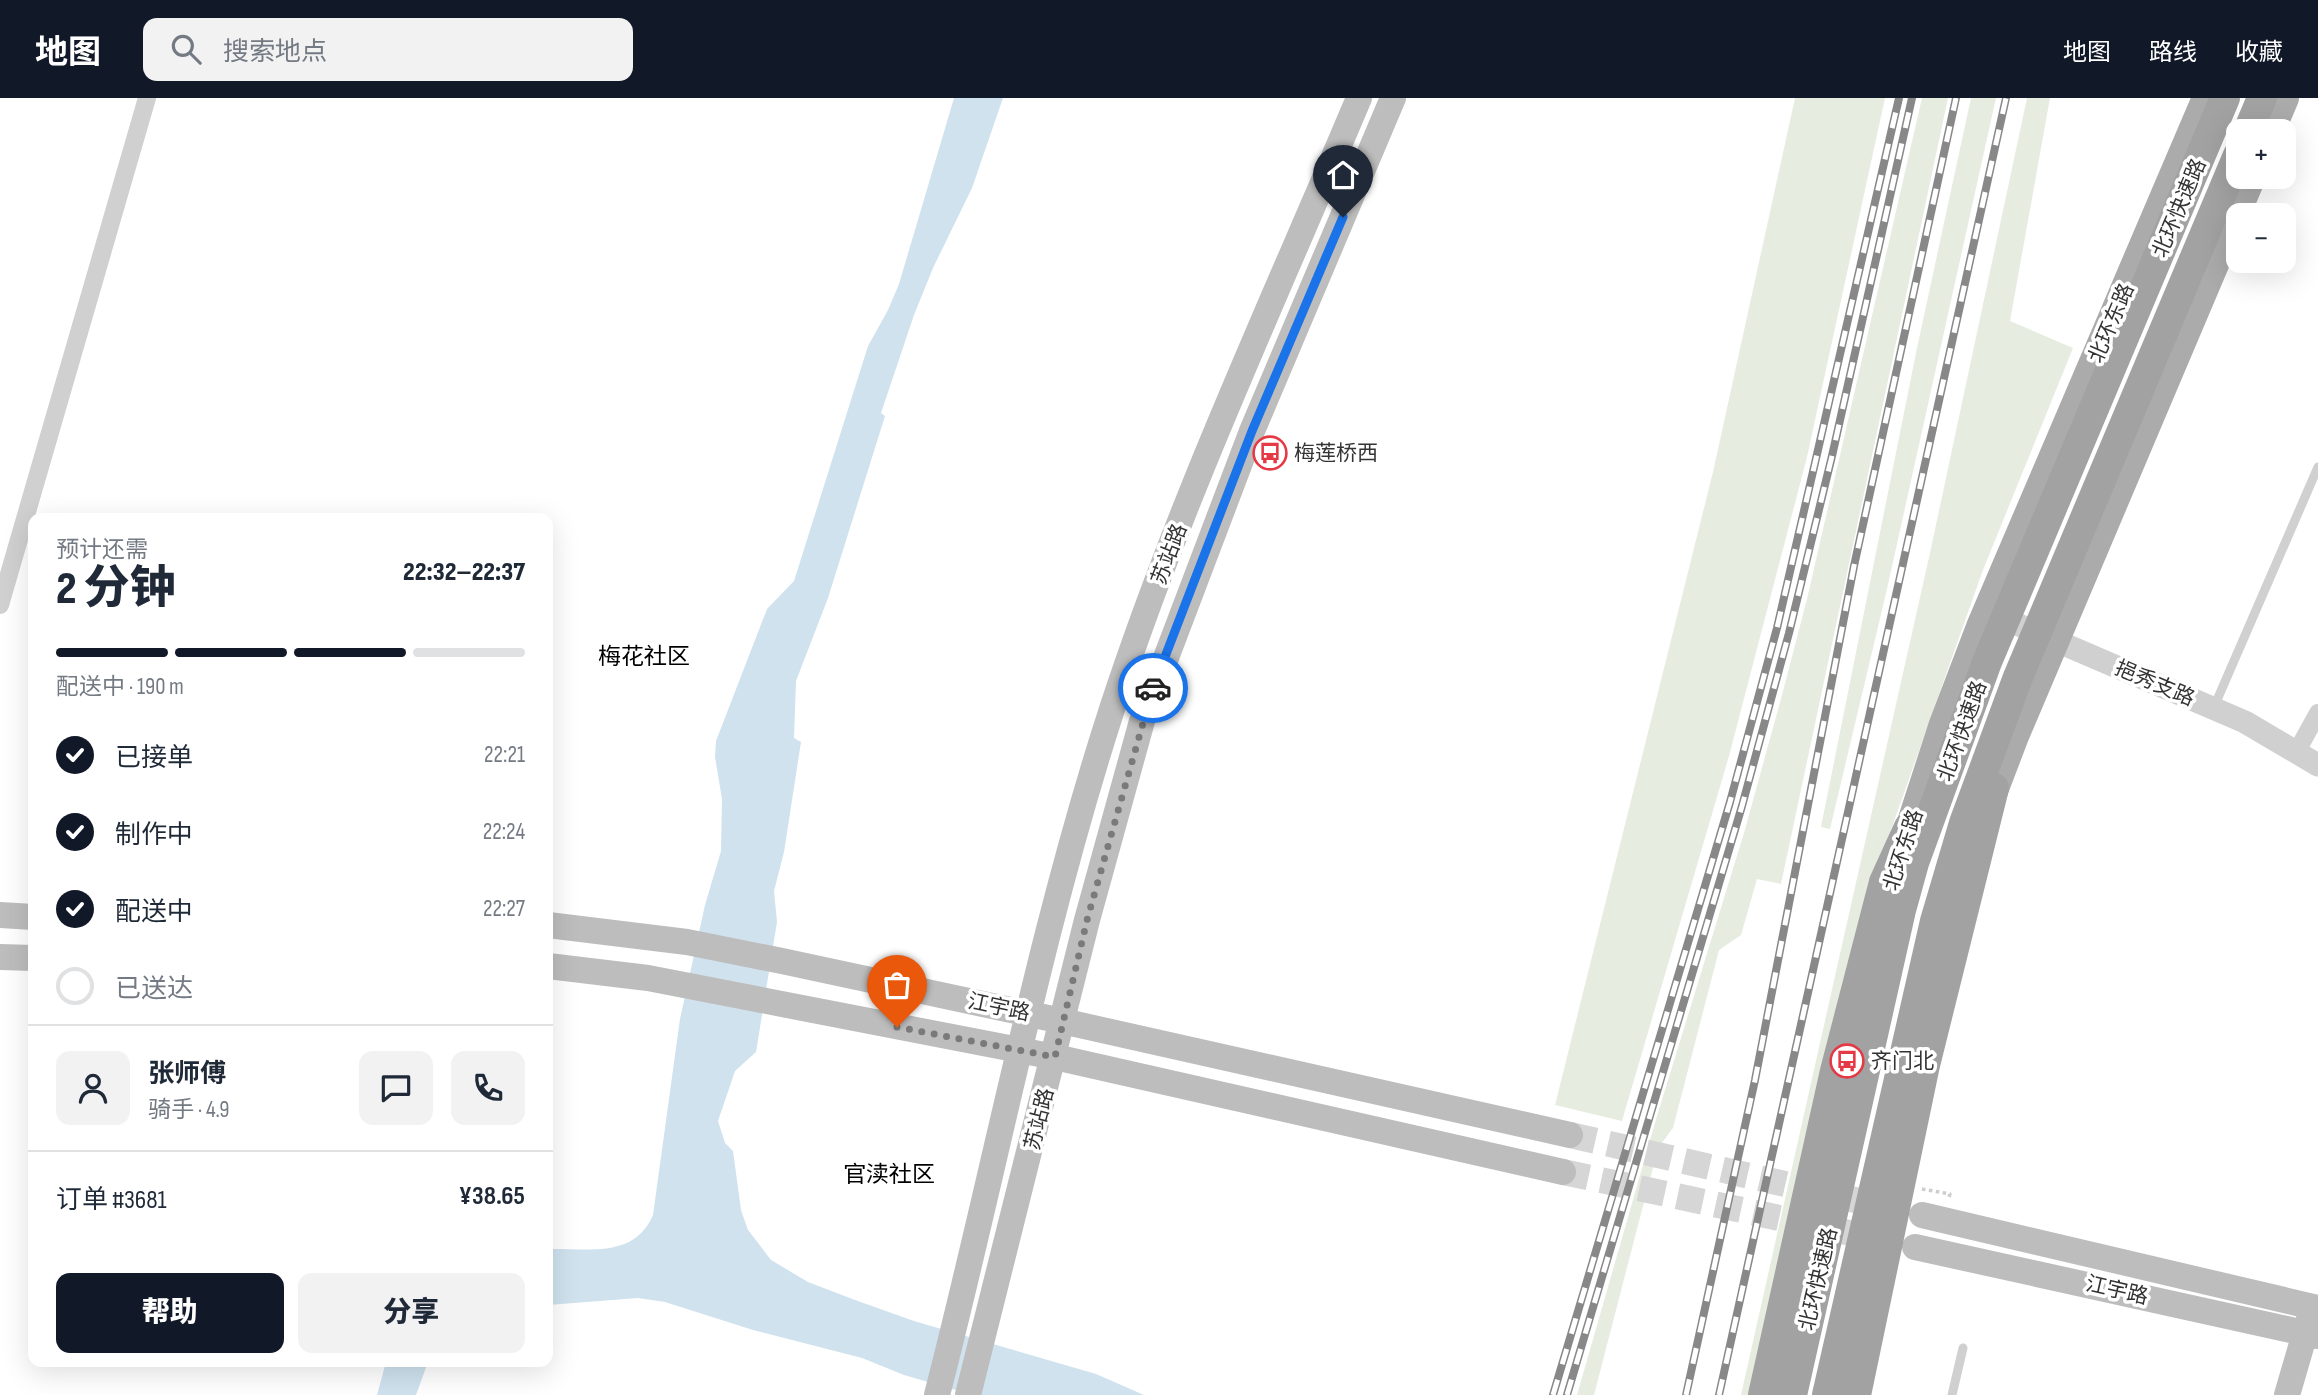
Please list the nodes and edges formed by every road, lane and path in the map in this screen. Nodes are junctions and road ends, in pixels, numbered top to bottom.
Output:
1 (147, 98) edge
2 (1359, 98) edge
3 (1393, 98) edge
4 (2207, 98) edge
5 (2225, 98) edge
6 (2226, 183) edge
7 (2245, 189) edge
8 (2318, 467) edge
9 (0, 605) edge
10 (1987, 611) junction
11 (2054, 639) junction
12 (1987, 662) junction
13 (2018, 677) junction
14 (2213, 708) junction
15 (2318, 713) edge
16 (2297, 751) junction
17 (2318, 765) edge
18 (0, 915) edge
19 (28, 917) edge
20 (553, 926) edge
21 (0, 957) edge
22 (28, 958) edge
23 (553, 967) edge
24 (1027, 1013) junction
25 (1062, 1021) junction
26 (1021, 1050) junction
27 (1055, 1057) junction
28 (1570, 1135) tunnel mouth
29 (1563, 1172) tunnel mouth
30 (1917, 1188) dead end
31 (1950, 1194) dead end
32 (1922, 1215) dead end
33 (1915, 1247) dead end
34 (2316, 1302) edge
35 (2311, 1334) edge
36 (1963, 1348) dead end
37 (937, 1395) edge
38 (968, 1395) edge
39 (1763, 1395) edge
40 (1773, 1395) edge
41 (1792, 1395) edge
42 (1827, 1395) edge
43 (1848, 1395) edge
44 (1856, 1395) edge
45 (1952, 1395) edge
46 (2287, 1395) edge

1 - 9 street
2 - 24 main road, 苏站路
3 - 25 main road, 苏站路
4 - 10 main road, 北环东路
5 - 12 highway, 北环快速路
6 - 13 highway, 北环快速路
7 - 11 main road
8 - 14 lane
10 - 11 street, 挹秀支路
10 - 40 main road, 北环东路
11 - 14 street, 挹秀支路
11 - 43 main road
12 - 39 highway
12 - 41 highway, 北环快速路
13 - 42 highway, 北环快速路
13 - 44 highway
14 - 16 street, 挹秀支路
15 - 16 street
16 - 17 street, 挹秀支路
18 - 19 main road
20 - 24 main road, 江宇路
21 - 22 main road
23 - 26 main road, 江宇路
24 - 25 main road, 江宇路
24 - 26 main road, 苏站路
25 - 27 main road, 苏站路
25 - 28 main road, 江宇路
26 - 27 main road, 江宇路
26 - 37 main road, 苏站路
27 - 29 main road, 江宇路
27 - 38 main road, 苏站路
30 - 31 path
32 - 34 main road, 江宇路
33 - 35 main road, 江宇路
34 - 35 main road
35 - 46 main road
36 - 45 lane

